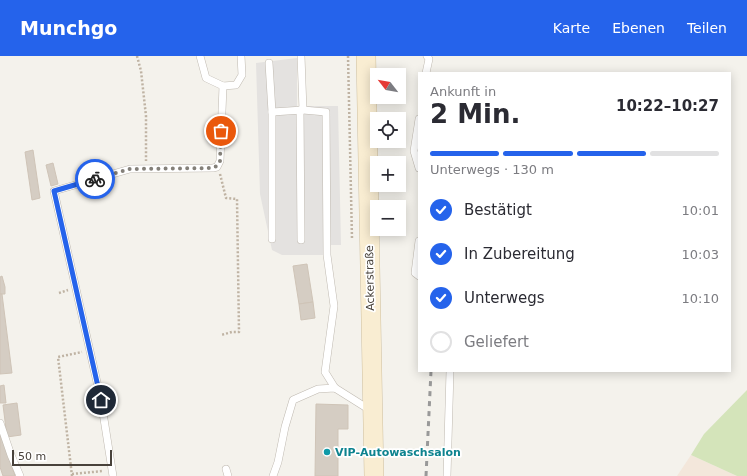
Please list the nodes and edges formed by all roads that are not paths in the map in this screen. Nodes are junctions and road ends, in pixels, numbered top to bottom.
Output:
1 (200, 56) edge
2 (241, 56) edge
3 (301, 56) edge
4 (366, 56) edge
5 (427, 56) edge
6 (269, 63) dead end
7 (426, 72) edge
8 (223, 86) junction
9 (301, 110) junction
10 (272, 112) junction
11 (418, 125) edge
12 (418, 165) edge
13 (272, 239) dead end
14 (301, 240) dead end
15 (418, 247) edge
16 (418, 275) edge
17 (450, 372) edge
18 (335, 388) junction
19 (373, 413) junction
20 (0, 423) edge
21 (112, 473) edge
22 (20, 476) edge
23 (273, 476) edge
24 (374, 476) edge
25 (447, 476) edge

1 - 8 lane
2 - 8 lane
3 - 9 lane
4 - 19 street, Ackerstraße
5 - 7 lane
6 - 10 lane
8 - 21 lane
9 - 10 lane
9 - 14 lane
9 - 18 lane
10 - 13 lane
11 - 12 lane
15 - 16 lane
17 - 25 lane
18 - 19 lane
18 - 23 lane
19 - 24 street, Ackerstraße
20 - 22 lane

